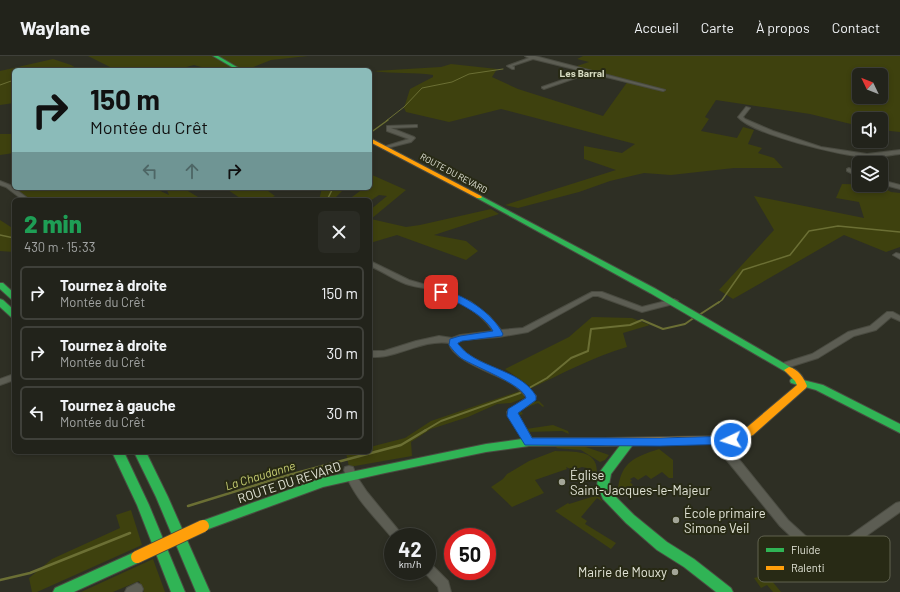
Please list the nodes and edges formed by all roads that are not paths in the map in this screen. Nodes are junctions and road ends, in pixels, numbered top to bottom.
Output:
1 (216, 56) edge
2 (527, 56) edge
3 (538, 56) edge
4 (533, 58) junction
5 (237, 68) edge
6 (513, 68) dead end
7 (590, 72) junction
8 (544, 88) dead end
9 (663, 90) dead end
10 (748, 108) dead end
11 (415, 126) dead end
12 (792, 138) junction
13 (372, 141) edge
14 (385, 148) junction
15 (900, 152) edge
16 (818, 153) dead end
17 (849, 170) dead end
18 (852, 171) edge
19 (0, 183) edge
20 (888, 184) edge
21 (900, 187) edge
22 (12, 189) edge
23 (13, 190) edge
24 (24, 198) edge
25 (372, 265) edge
26 (0, 285) edge
27 (12, 294) edge
28 (674, 301) junction
29 (0, 302) edge
30 (12, 313) edge
31 (900, 319) edge
32 (499, 334) junction
33 (454, 341) junction
34 (372, 354) edge
35 (772, 360) junction
36 (783, 366) junction
37 (12, 377) edge
38 (798, 381) junction
39 (0, 382) edge
40 (900, 430) edge
41 (720, 441) junction
42 (529, 442) junction
43 (628, 442) junction
44 (119, 454) edge
45 (141, 454) edge
46 (350, 473) junction
47 (900, 506) edge
48 (390, 528) edge
49 (798, 536) edge
50 (858, 536) edge
51 (436, 579) edge
52 (444, 588) edge
53 (60, 592) edge
54 (178, 592) edge
55 (203, 592) edge
56 (726, 592) edge

1 - 5 main road
2 - 4 street
3 - 4 street
4 - 6 street
4 - 7 street
7 - 8 street
7 - 9 street
10 - 12 street
11 - 14 street
12 - 15 street
12 - 16 street
13 - 14 main road, ROUTE DU REVARD
14 - 28 main road, ROUTE DU REVARD
17 - 18 street
19 - 22 street
20 - 21 street
23 - 24 street
25 - 32 street
26 - 27 main road
28 - 32 street
28 - 35 main road, ROUTE DU REVARD
29 - 30 main road
31 - 36 street
32 - 33 street
33 - 34 street
33 - 42 street
35 - 36 main road, ROUTE DU REVARD
35 - 38 main road, ROUTE DU REVARD
36 - 38 main road, ROUTE DU REVARD
37 - 39 street
38 - 40 main road
38 - 41 main road, ROUTE DU REVARD
41 - 43 main road, ROUTE DU REVARD
41 - 49 street
42 - 43 main road, ROUTE DU REVARD
42 - 46 main road, ROUTE DU REVARD
43 - 56 main road
44 - 54 main road
45 - 55 main road
46 - 48 street
46 - 53 main road, ROUTE DU REVARD, bridge
47 - 50 street
51 - 52 street

